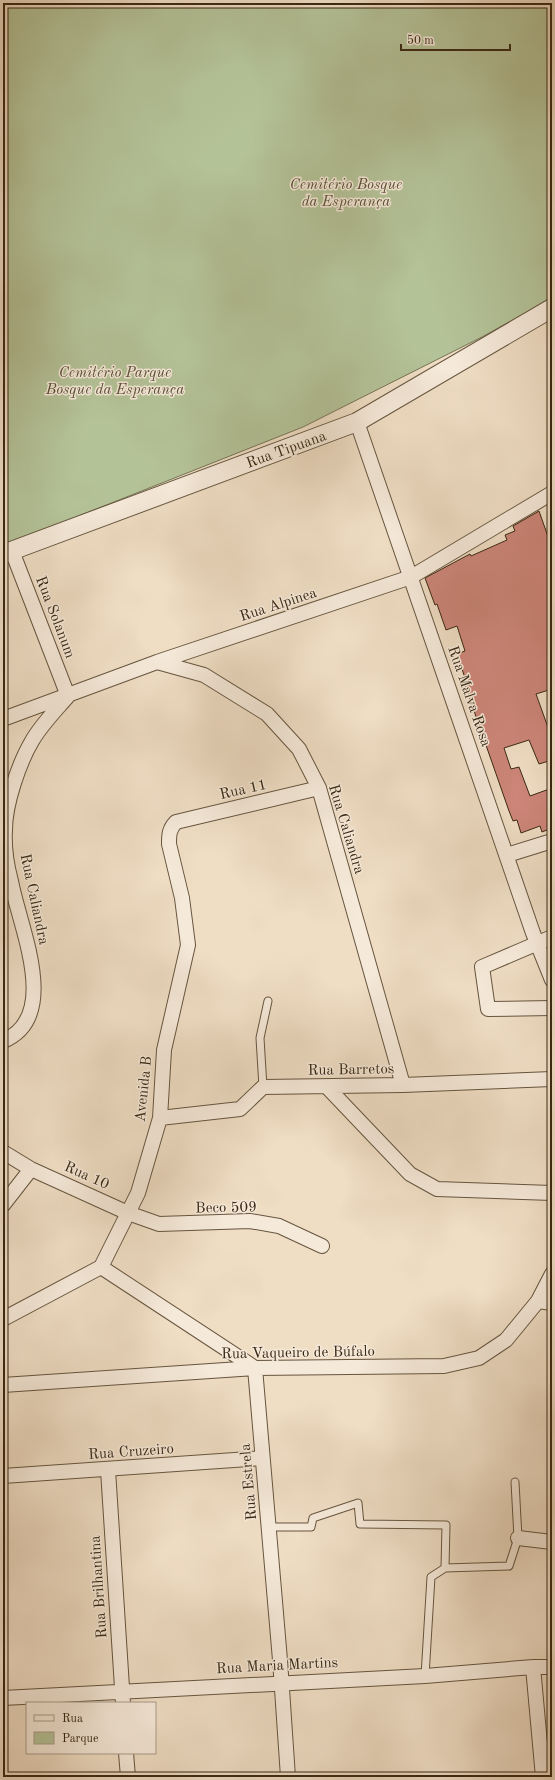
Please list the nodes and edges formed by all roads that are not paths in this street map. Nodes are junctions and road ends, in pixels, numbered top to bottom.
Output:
1 (552, 308) edge
2 (357, 422) junction
3 (551, 496) edge
4 (7, 552) edge
5 (411, 577) junction
6 (157, 662) junction
7 (68, 696) junction
8 (3, 719) edge
9 (319, 788) junction
10 (176, 822) joint
11 (552, 841) edge
12 (507, 855) junction
13 (7, 882) edge
14 (552, 937) edge
15 (537, 943) junction
16 (552, 980) edge
17 (268, 1000) dead end
18 (552, 1008) edge
19 (3, 1041) edge
20 (552, 1079) edge
21 (403, 1085) junction
22 (263, 1087) junction
23 (327, 1087) junction
24 (160, 1118) junction
25 (3, 1152) edge
26 (31, 1169) junction
27 (552, 1193) edge
28 (3, 1205) edge
29 (128, 1213) junction
30 (322, 1246) dead end
31 (101, 1267) junction
32 (552, 1274) edge
33 (538, 1301) junction
34 (552, 1302) edge
35 (3, 1319) edge
36 (255, 1368) junction
37 (3, 1385) edge
38 (262, 1458) junction
39 (108, 1470) junction
40 (3, 1476) edge
41 (515, 1482) dead end
42 (269, 1528) junction
43 (518, 1538) junction
44 (552, 1542) edge
45 (445, 1568) junction
46 (533, 1667) junction
47 (552, 1667) edge
48 (425, 1676) junction
49 (281, 1682) junction
50 (123, 1697) edge
51 (3, 1698) edge
52 (126, 1754) edge
53 (128, 1777) edge
54 (288, 1777) edge
55 (543, 1777) edge

1 - 2 street, Rua Tipuana
2 - 4 street, Rua Tipuana
2 - 5 street, Rua Malva Rosa
3 - 5 street, Rua Alpinea
4 - 7 street, Rua Solanum
5 - 6 street, Rua Alpinea
5 - 12 street, Rua Malva Rosa
6 - 7 street, Rua Alpinea
6 - 9 street, Rua Caliandra
7 - 8 street, Rua Alpinea
7 - 13 street, Rua Caliandra
9 - 10 street, Rua 11
9 - 21 street, Rua Caliandra
10 - 24 street, Avenida B
11 - 12 street
12 - 15 street, Rua Malva Rosa
13 - 19 street, Rua Caliandra
14 - 15 street
15 - 16 street, Rua Malva Rosa
15 - 18 street
17 - 22 lane
20 - 21 street, Rua Barretos
21 - 23 street, Rua Barretos
22 - 23 street, Rua Barretos
22 - 24 street
23 - 27 street
24 - 29 street, Avenida B
25 - 26 street, Rua 10
26 - 28 street
26 - 29 street, Rua 10
29 - 30 street, Beco 509
29 - 31 street, Avenida B
31 - 35 street
31 - 36 street
32 - 33 street, Rua Vaqueiro de Búfalo
33 - 34 street
33 - 36 street, Rua Vaqueiro de Búfalo
36 - 37 street, Rua Vaqueiro de Búfalo
36 - 38 street, Rua Estrela
38 - 39 street, Rua Cruzeiro
38 - 42 street, Rua Estrela
39 - 40 street, Rua Cruzeiro
39 - 50 street, Rua Brilhantina
41 - 43 lane
42 - 45 lane
42 - 49 street, Rua Estrela
43 - 44 street
43 - 45 lane
45 - 48 lane
46 - 47 street, Rua Maria Martins
46 - 48 street, Rua Maria Martins
46 - 55 street
48 - 49 street, Rua Maria Martins
49 - 50 street, Rua Maria Martins
49 - 54 street, Rua Estrela
50 - 51 street, Rua Maria Martins
52 - 53 street

